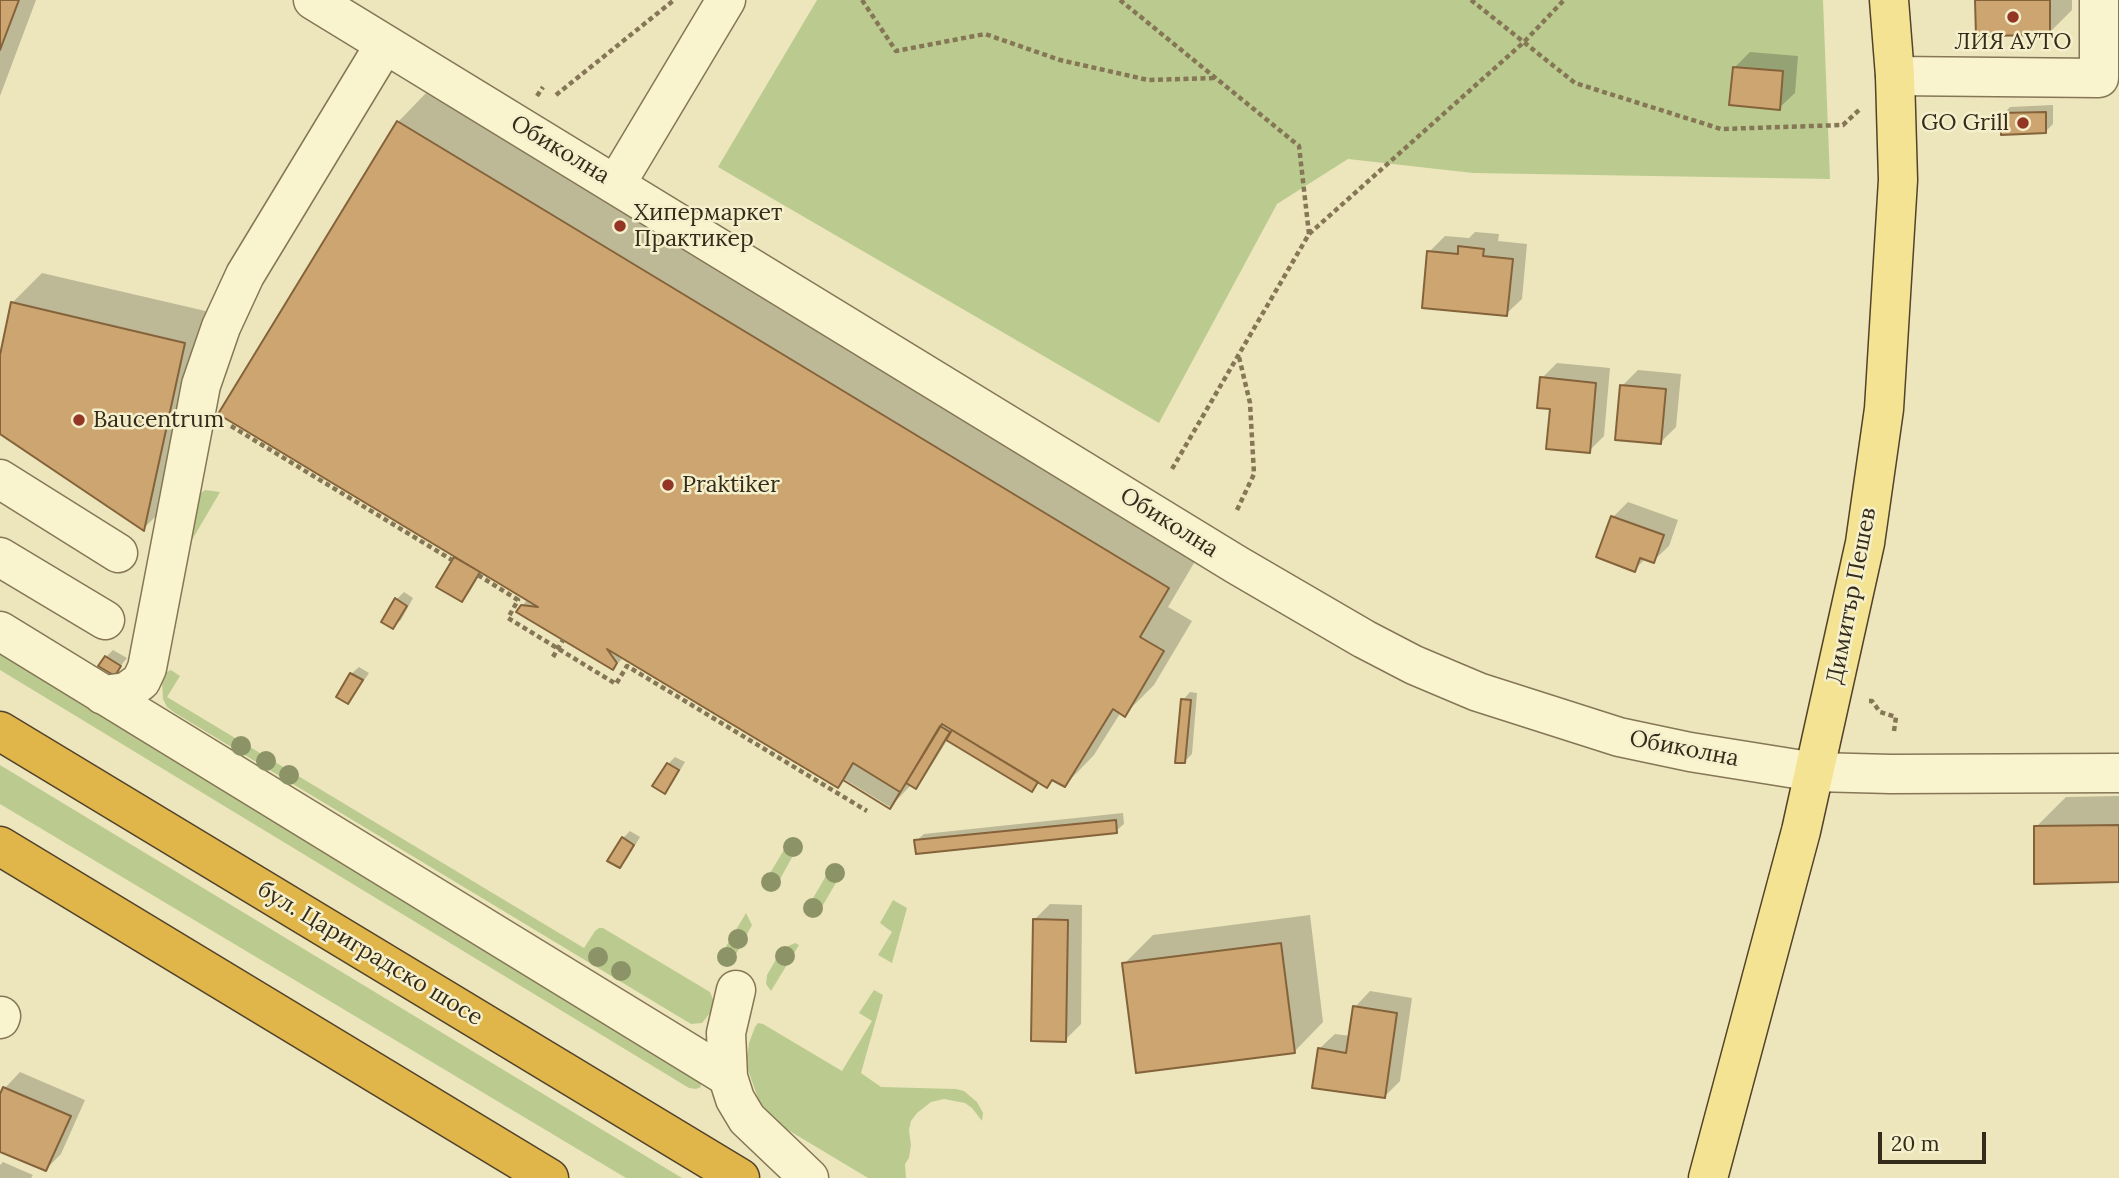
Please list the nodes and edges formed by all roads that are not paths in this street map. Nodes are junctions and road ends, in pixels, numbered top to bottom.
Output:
1 (313, 0) edge
2 (726, 0) edge
3 (1889, 0) edge
4 (2099, 0) edge
5 (385, 44) junction
6 (1895, 76) junction
7 (616, 184) junction
8 (0, 479) edge
9 (118, 553) dead end
10 (0, 556) edge
11 (105, 620) dead end
12 (0, 631) edge
13 (103, 695) junction
14 (0, 731) edge
15 (1815, 772) junction
16 (2119, 772) edge
17 (0, 846) edge
18 (736, 989) dead end
19 (728, 1077) junction
20 (549, 1178) edge
21 (740, 1178) edge
22 (809, 1178) edge
23 (1707, 1178) edge

1 - 5 street, Обиколна
2 - 7 street
3 - 6 main road, Димитър Пешев
4 - 6 street
5 - 7 street, Обиколна
5 - 13 street
6 - 15 main road, Димитър Пешев
7 - 15 street, Обиколна
8 - 9 street
10 - 11 street
12 - 13 street
13 - 19 street
14 - 21 highway, бул. Цариградско шосе
15 - 16 street, Обиколна
15 - 23 main road, Димитър Пешев
17 - 20 highway
18 - 19 street
19 - 22 street

